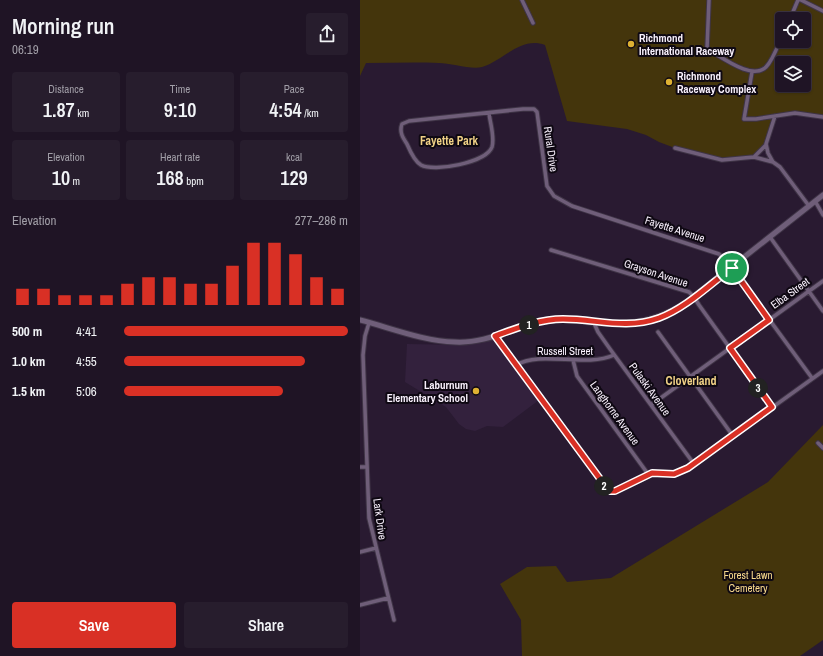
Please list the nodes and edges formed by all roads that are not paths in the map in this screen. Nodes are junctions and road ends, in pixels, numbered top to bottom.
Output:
1 (522, 0) edge
2 (709, 0) edge
3 (800, 0) edge
4 (823, 11) edge
5 (794, 12) edge
6 (533, 23) dead end
7 (776, 48) edge
8 (752, 72) junction
9 (489, 113) junction
10 (775, 116) junction
11 (823, 117) edge
12 (766, 144) junction
13 (675, 148) dead end
14 (754, 157) junction
15 (773, 162) junction
16 (549, 190) joint
17 (823, 195) edge
18 (815, 202) junction
19 (809, 206) junction
20 (823, 215) edge
21 (770, 237) junction
22 (551, 250) dead end
23 (732, 268) junction
24 (823, 281) edge
25 (809, 291) junction
26 (694, 297) junction
27 (823, 311) edge
28 (360, 320) edge
29 (769, 320) junction
30 (369, 323) junction
31 (594, 323) junction
32 (658, 332) dead end
33 (495, 336) junction
34 (730, 348) junction
35 (361, 354) edge
36 (614, 355) junction
37 (573, 360) junction
38 (516, 365) junction
39 (823, 370) edge
40 (690, 377) junction
41 (812, 378) junction
42 (362, 402) edge
43 (651, 405) junction
44 (772, 407) junction
45 (733, 436) junction
46 (818, 443) dead end
47 (823, 448) edge
48 (694, 464) junction
49 (360, 467) edge
50 (367, 467) junction
51 (648, 474) junction
52 (376, 548) junction
53 (360, 552) edge
54 (388, 598) junction
55 (360, 606) edge
56 (394, 620) dead end

1 - 6 street
2 - 8 street
3 - 4 street
3 - 5 street
7 - 8 street
8 - 10 street
9 - 9 street
9 - 16 street, Rural Drive
10 - 11 street
10 - 12 street
12 - 14 street
12 - 15 street
13 - 14 street
14 - 15 street
15 - 19 street
16 - 23 street, Fayette Avenue
17 - 18 main road
18 - 19 main road
18 - 20 street
19 - 21 main road
21 - 23 main road
21 - 25 street
22 - 26 street, Grayson Avenue
23 - 26 main road
23 - 29 street, Fayette Avenue
24 - 25 street, Elba Street
25 - 27 street
25 - 29 street, Elba Street
26 - 31 main road
26 - 34 street, Grayson Avenue
28 - 30 main road
29 - 34 street, Elba Street
29 - 41 street, Fayette Avenue
30 - 33 main road
30 - 35 street, Lark Drive
31 - 33 main road
31 - 36 street, Pulaski Avenue
32 - 40 street
33 - 38 street
34 - 40 street, Elba Street
34 - 44 street, Grayson Avenue
35 - 42 street, Lark Drive
36 - 37 street, Russell Street
36 - 43 street, Pulaski Avenue
37 - 38 street, Russell Street
37 - 51 street, Langhorne Avenue
38 - 51 street
39 - 41 street
40 - 43 street, Elba Street
40 - 45 street
41 - 44 street
42 - 50 street, Lark Drive
43 - 48 street, Pulaski Avenue
44 - 45 street
45 - 48 street
46 - 47 street
48 - 51 street
49 - 50 street
50 - 52 street, Lark Drive
52 - 53 street
52 - 54 street, Lark Drive
54 - 55 street
54 - 56 street, Lark Drive

